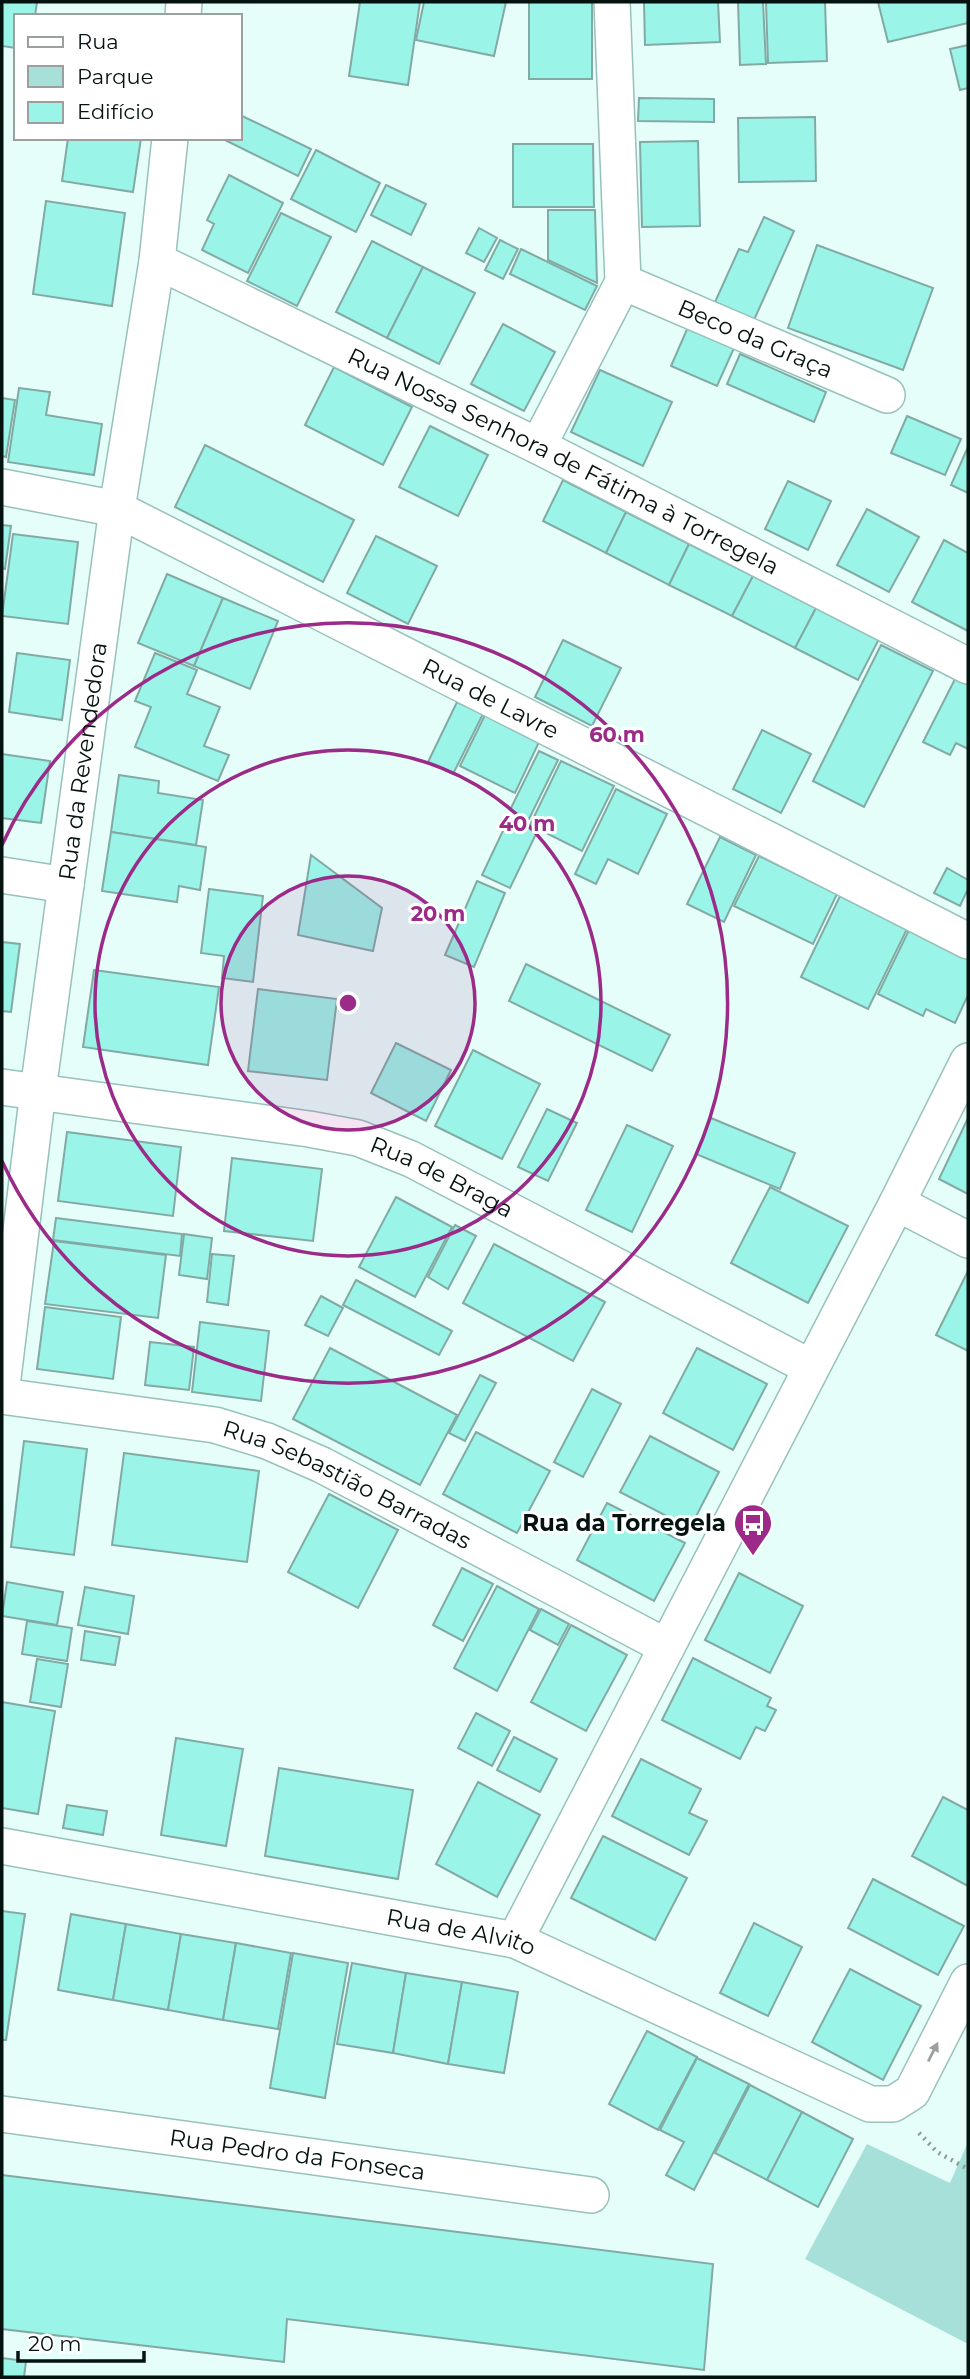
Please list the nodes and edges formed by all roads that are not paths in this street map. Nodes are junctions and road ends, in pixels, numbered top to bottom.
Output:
1 (612, 2) edge
2 (170, 140) edge
3 (157, 261) junction
4 (622, 282) junction
5 (887, 395) dead end
6 (538, 446) junction
7 (2, 487) edge
8 (117, 509) junction
9 (968, 666) edge
10 (2, 875) edge
11 (66, 885) junction
12 (968, 941) edge
13 (968, 1061) edge
14 (2, 1087) edge
15 (38, 1091) junction
16 (897, 1203) junction
17 (968, 1240) edge
18 (810, 1367) junction
19 (2, 1386) edge
20 (2, 1396) edge
21 (667, 1647) junction
22 (2, 1846) edge
23 (514, 1940) junction
24 (968, 1982) edge
25 (2, 2114) edge
26 (591, 2195) dead end

1 - 4 street
2 - 3 street, Rua da Revendedora
3 - 6 street, Rua Nossa Senhora de Fátima à Torregela
3 - 8 street, Rua da Revendedora
4 - 5 street, Beco da Graça
4 - 6 street
6 - 9 street, Rua Nossa Senhora de Fátima à Torregela
7 - 8 street, Rua de Lavre
8 - 11 street, Rua da Revendedora
8 - 12 street, Rua de Lavre
10 - 11 street
11 - 15 street, Rua da Revendedora
13 - 16 street
14 - 15 street, Rua de Braga
15 - 18 street, Rua de Braga
15 - 19 street, Rua da Revendedora
16 - 17 street
16 - 18 street
18 - 21 street
20 - 21 street, Rua Sebastião Barradas
21 - 23 street
22 - 23 street, Rua de Alvito
23 -> 24 street, Rua de Alvito
25 - 26 street, Rua Pedro da Fonseca

